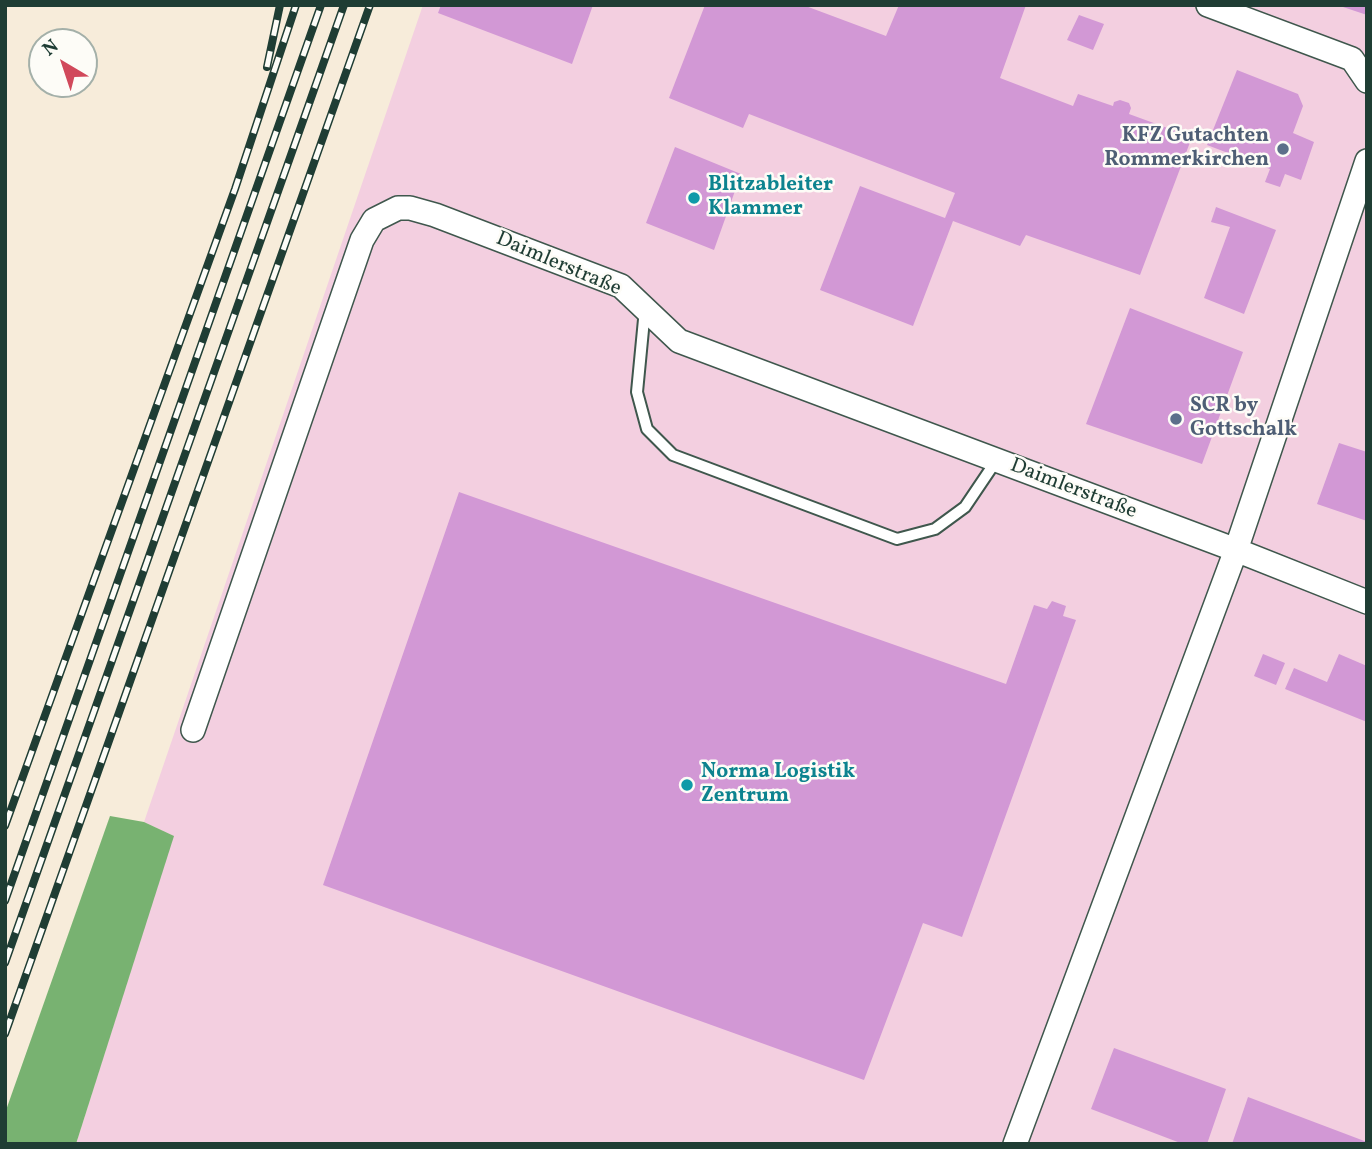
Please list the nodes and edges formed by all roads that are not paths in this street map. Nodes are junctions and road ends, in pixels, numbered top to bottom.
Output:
1 (1208, 5) edge
2 (1367, 81) edge
3 (1367, 161) edge
4 (645, 309) junction
5 (996, 461) junction
6 (1236, 550) junction
7 (1367, 602) edge
8 (193, 730) dead end
9 (1015, 1144) edge

1 - 2 street
3 - 6 street
4 - 5 street, Daimlerstraße
4 - 5 lane
4 - 8 street, Daimlerstraße
5 - 6 street, Daimlerstraße
6 - 7 street, Daimlerstraße
6 - 9 street

